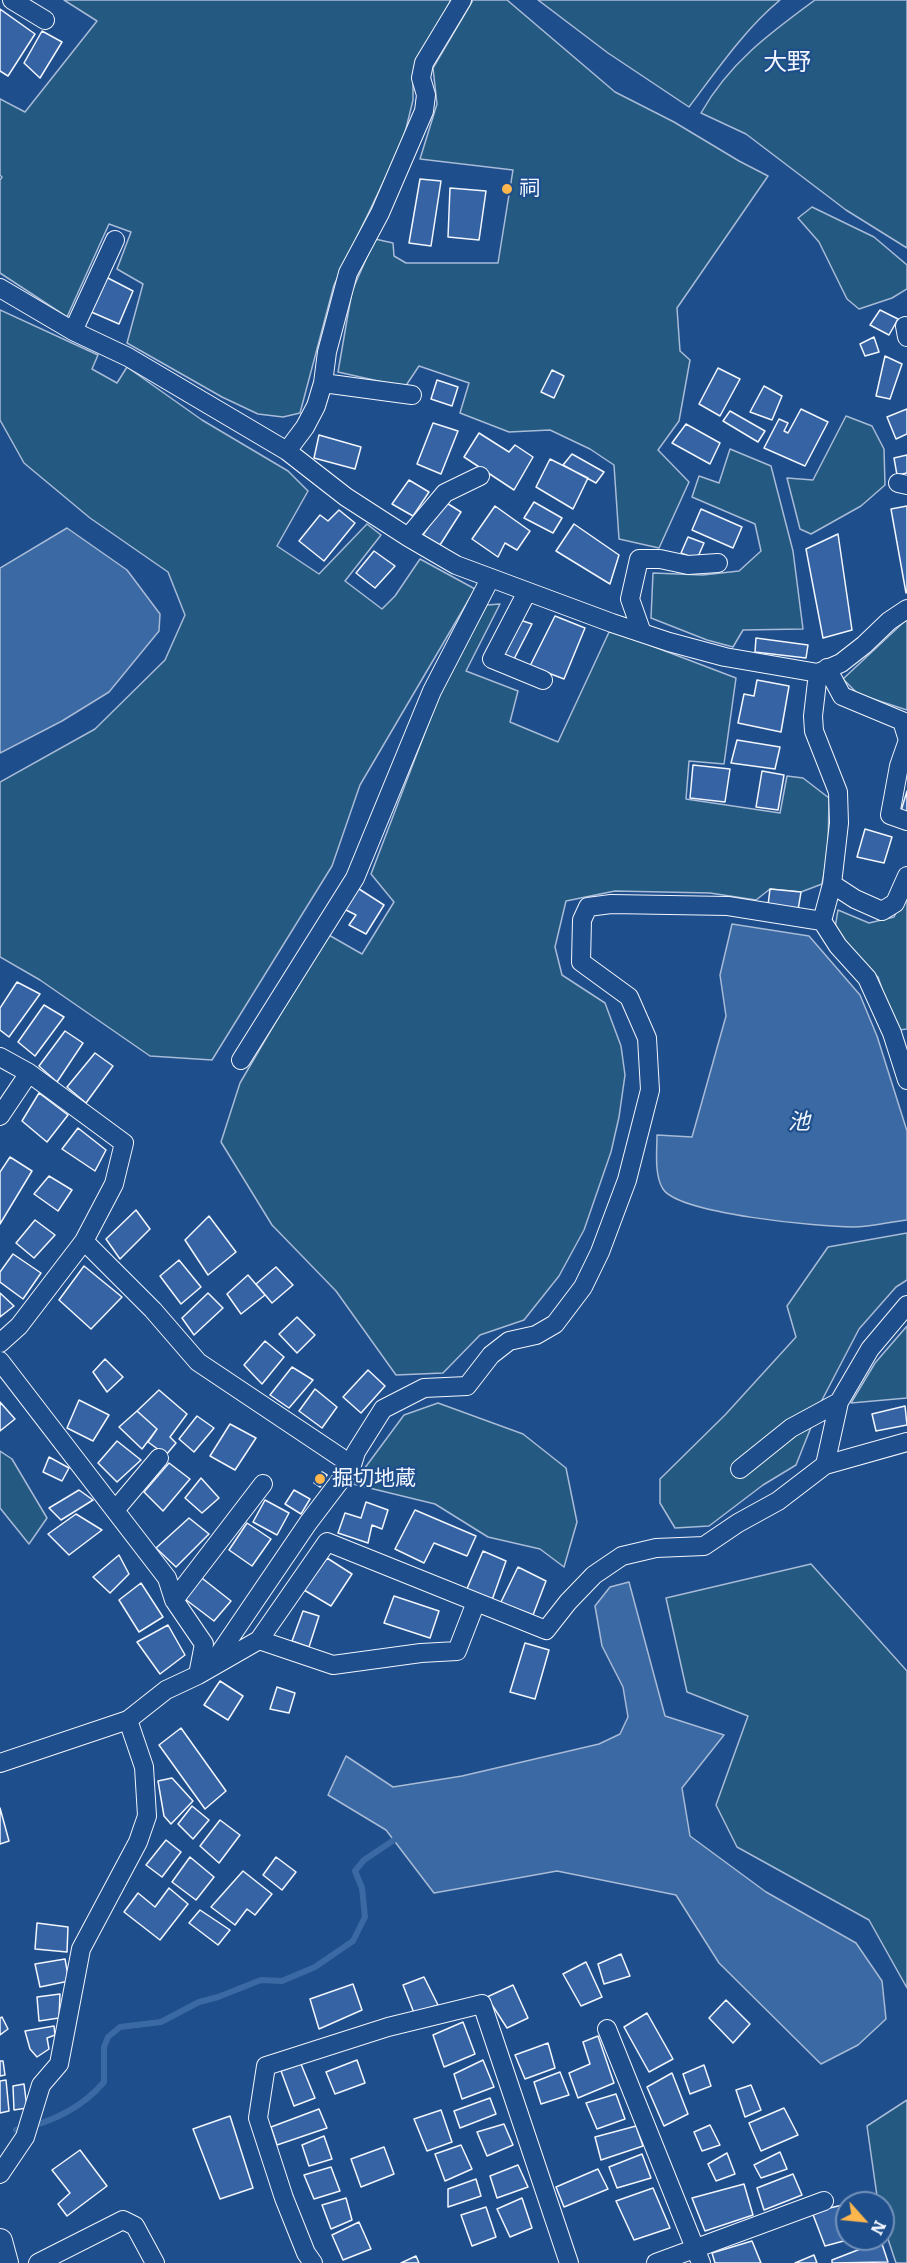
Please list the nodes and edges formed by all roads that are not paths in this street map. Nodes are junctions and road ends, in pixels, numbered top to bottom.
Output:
1 (12, 0) edge
2 (462, 0) edge
3 (45, 20) dead end
4 (115, 240) dead end
5 (0, 288) edge
6 (73, 331) junction
7 (323, 383) junction
8 (412, 395) dead end
9 (287, 451) junction
10 (480, 476) dead end
11 (408, 537) junction
12 (718, 563) dead end
13 (490, 579) junction
14 (527, 592) junction
15 (907, 609) edge
16 (642, 633) junction
17 (823, 671) junction
18 (543, 680) dead end
19 (907, 737) edge
20 (907, 743) edge
21 (907, 821) edge
22 (907, 876) edge
23 (832, 884) junction
24 (822, 921) junction
25 (0, 1057) edge
26 (241, 1060) dead end
27 (29, 1072) junction
28 (907, 1080) edge
29 (0, 1116) edge
30 (84, 1241) junction
31 (907, 1305) edge
32 (0, 1343) edge
33 (0, 1361) edge
34 (839, 1402) junction
35 (907, 1442) edge
36 (159, 1458) dead end
37 (352, 1465) junction
38 (825, 1465) junction
39 (740, 1469) dead end
40 (263, 1484) dead end
41 (116, 1509) junction
42 (174, 1600) junction
43 (476, 1602) junction
44 (259, 1640) junction
45 (198, 1675) junction
46 (128, 1720) junction
47 (0, 1763) edge
48 (607, 2029) dead end
49 (0, 2174) edge
50 (824, 2200) dead end
51 (0, 2241) edge
52 (698, 2256) edge
53 (6, 2263) edge
54 (38, 2263) edge
55 (155, 2263) edge
56 (313, 2263) edge
57 (569, 2263) edge
58 (656, 2263) edge

1 - 3 street
2 - 7 street
4 - 6 street
5 - 6 street
6 - 9 street
7 - 8 street
7 - 9 street
9 - 11 street
10 - 11 street
11 - 13 street
12 - 16 street
13 - 14 street
13 - 26 street
14 - 16 street
14 - 18 street
15 - 17 street
16 - 17 street
17 - 19 street
17 - 23 street
20 - 21 street
22 - 23 street
23 - 24 street
24 - 28 street
24 - 37 street
25 - 27 street
27 - 29 street
27 - 30 street
30 - 32 street
30 - 37 street
31 - 34 street
33 - 41 street
34 - 38 street
34 - 39 street
35 - 38 street
36 - 41 street
37 - 45 street
38 - 43 street
40 - 42 street
41 - 42 street
42 - 45 street
43 - 44 street
43 - 44 street
44 - 45 street
45 - 46 street
46 - 47 street
46 - 49 street
48 - 52 street
50 - 52 street
51 - 53 main road
52 - 58 street
54 - 55 street
56 - 57 street

